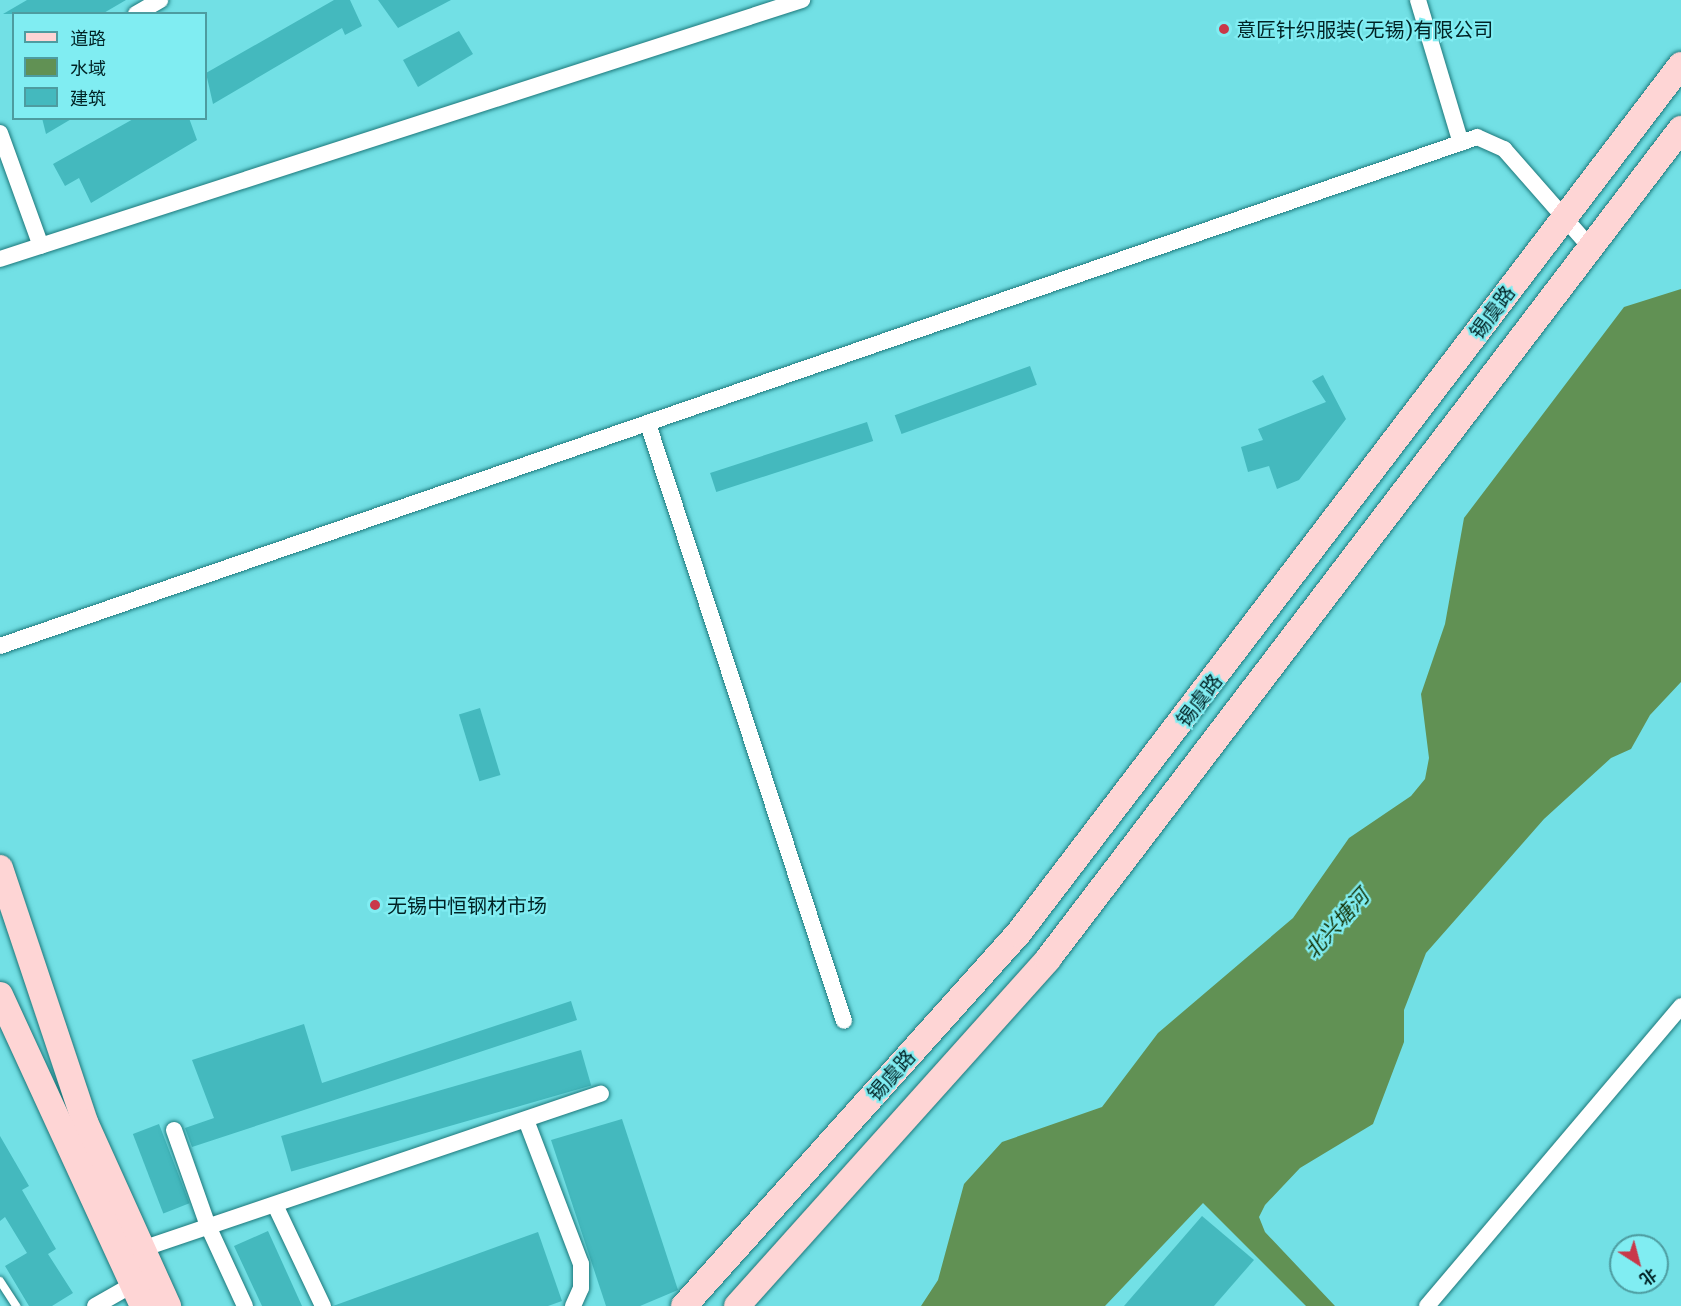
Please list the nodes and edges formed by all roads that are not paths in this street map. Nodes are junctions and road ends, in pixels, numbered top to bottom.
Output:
1 (161, 0) edge
2 (802, 0) edge
3 (1418, 0) edge
4 (140, 12) edge
5 (1681, 66) edge
6 (1681, 129) edge
7 (0, 133) edge
8 (1461, 143) junction
9 (1564, 217) junction
10 (41, 246) junction
11 (1590, 247) junction
12 (0, 259) edge
13 (648, 424) junction
14 (0, 646) edge
15 (0, 868) edge
16 (0, 995) edge
17 (1681, 1006) edge
18 (844, 1021) dead end
19 (601, 1094) dead end
20 (526, 1120) junction
21 (174, 1130) dead end
22 (274, 1205) junction
23 (208, 1227) junction
24 (129, 1254) junction
25 (0, 1281) edge
26 (137, 1296) edge
27 (16, 1306) edge
28 (96, 1306) edge
29 (168, 1306) edge
30 (245, 1306) edge
31 (322, 1306) edge
32 (573, 1306) edge
33 (684, 1306) edge
34 (737, 1306) edge
35 (1426, 1306) edge

1 - 4 street
2 - 10 street
3 - 8 street
5 - 9 main road, 锡虞路
6 - 11 main road, 锡虞路
7 - 10 street
8 - 9 street
8 - 13 street
9 - 11 street
9 - 33 main road, 锡虞路
10 - 12 street
11 - 34 main road, 锡虞路
13 - 14 street
13 - 18 street
15 - 24 main road
16 - 24 main road
17 - 35 street
19 - 20 street
20 - 22 street
20 - 32 street
21 - 23 street
22 - 23 street
22 - 31 street
23 - 24 street
23 - 30 street
24 - 26 main road
24 - 29 main road
25 - 27 lane
26 - 28 street

